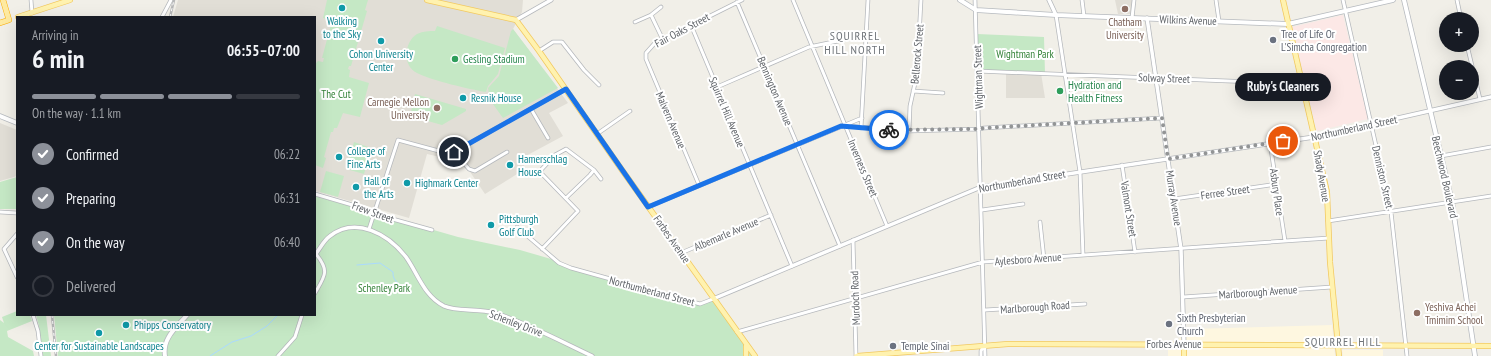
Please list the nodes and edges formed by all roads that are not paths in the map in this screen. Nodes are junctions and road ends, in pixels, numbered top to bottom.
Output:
1 (3, 0) edge
2 (31, 0) edge
3 (70, 0) edge
4 (171, 0) edge
5 (427, 0) edge
6 (551, 0) edge
7 (742, 0) edge
8 (793, 0) edge
9 (868, 0) edge
10 (921, 0) edge
11 (960, 0) edge
12 (975, 0) edge
13 (1049, 0) edge
14 (1082, 0) edge
15 (1134, 0) edge
16 (1216, 0) edge
17 (1283, 0) edge
18 (1343, 0) edge
19 (1393, 0) edge
20 (1404, 0) edge
21 (1457, 0) edge
22 (737, 2) junction
23 (661, 7) dead end
24 (976, 10) junction
25 (1346, 11) junction
26 (32, 12) junction
27 (1460, 12) edge
28 (651, 15) junction
29 (1056, 15) junction
30 (21, 16) edge
31 (163, 16) edge
32 (1084, 16) junction
33 (16, 18) edge
34 (1132, 18) junction
35 (1147, 18) junction
36 (9, 20) junction
37 (516, 20) junction
38 (635, 22) dead end
39 (1219, 22) junction
40 (0, 23) edge
41 (1288, 24) junction
42 (691, 25) junction
43 (867, 35) junction
44 (663, 40) junction
45 (812, 46) junction
46 (540, 51) junction
47 (1469, 52) edge
48 (646, 53) joint
49 (764, 66) junction
50 (977, 71) junction
51 (1065, 74) junction
52 (1155, 78) junction
53 (1302, 84) junction
54 (599, 85) dead end
55 (717, 87) junction
56 (566, 89) junction
57 (913, 91) junction
58 (943, 93) dead end
59 (1491, 97) edge
60 (1480, 99) junction
61 (532, 109) junction
62 (630, 111) dead end
63 (1430, 111) junction
64 (0, 116) edge
65 (862, 118) junction
66 (1162, 118) junction
67 (16, 123) edge
68 (1072, 123) junction
69 (1372, 124) junction
70 (845, 126) junction
71 (861, 128) junction
72 (979, 129) junction
73 (909, 131) junction
74 (596, 134) junction
75 (1314, 136) junction
76 (548, 138) dead end
77 (1270, 143) junction
78 (797, 144) junction
79 (1491, 147) edge
80 (454, 152) junction
81 (507, 152) dead end
82 (1441, 156) junction
83 (1168, 159) junction
84 (750, 165) junction
85 (1122, 166) junction
86 (594, 170) junction
87 (1080, 172) junction
88 (601, 179) dead end
89 (1277, 184) junction
90 (699, 186) junction
91 (981, 187) junction
92 (316, 194) edge
93 (1491, 196) edge
94 (566, 198) junction
95 (1174, 200) junction
96 (1452, 202) junction
97 (1023, 204) dead end
98 (648, 207) junction
99 (982, 210) junction
100 (0, 212) edge
101 (1391, 212) junction
102 (16, 213) edge
103 (373, 213) junction
104 (771, 215) junction
105 (1328, 221) junction
106 (1040, 222) dead end
107 (887, 226) junction
108 (517, 227) dead end
109 (369, 229) junction
110 (432, 230) dead end
111 (16, 235) edge
112 (1329, 238) junction
113 (853, 240) junction
114 (1284, 241) junction
115 (840, 246) junction
116 (542, 249) junction
117 (1181, 249) junction
118 (681, 252) junction
119 (1135, 252) junction
120 (316, 254) edge
121 (1083, 255) junction
122 (316, 256) edge
123 (1044, 259) junction
124 (983, 262) junction
125 (792, 266) junction
126 (16, 275) edge
127 (1332, 287) junction
128 (316, 290) edge
129 (1183, 297) junction
130 (855, 298) junction
131 (713, 299) junction
132 (1085, 304) dead end
133 (985, 310) junction
134 (33, 316) edge
135 (186, 316) edge
136 (302, 316) edge
137 (737, 332) junction
138 (746, 344) junction
139 (1184, 344) junction
140 (984, 345) junction
141 (1337, 346) junction
142 (1406, 346) junction
143 (1473, 346) junction
144 (1491, 346) edge
145 (41, 356) edge
146 (165, 356) edge
147 (278, 356) edge
148 (592, 356) edge
149 (746, 356) edge
150 (755, 356) edge
151 (857, 356) edge
152 (981, 356) edge
153 (985, 356) edge
154 (1184, 356) edge
155 (1339, 356) edge
156 (1407, 356) edge
157 (1475, 356) edge

1 - 36 highway
2 - 26 street
3 - 26 main road
4 - 31 street
5 - 37 main road
6 - 37 street
7 - 22 street, Fair Oaks Street
8 - 45 street, Inverness Street
9 - 43 street
10 - 57 street, Bellerock Street
11 - 24 main road, Wilkins Avenue
12 - 24 street, Wightman Street
13 - 29 street
14 - 32 street
15 - 34 street
16 - 39 street
17 - 41 main road, Shady Avenue
18 - 25 street, Denniston Street
19 - 25 main road, Wilkins Avenue
20 - 63 main road, Beechwood Boulevard
21 - 27 street
22 - 42 street, Fair Oaks Street
22 - 49 street, Bennington Avenue
23 - 28 street
24 - 29 main road, Wilkins Avenue
24 - 50 street, Wightman Street
25 - 41 main road, Wilkins Avenue
25 - 69 street, Denniston Street
26 - 30 main road
28 - 38 street
28 - 44 street
29 - 32 main road, Wilkins Avenue
29 - 51 street
32 - 34 main road, Wilkins Avenue
33 - 36 main road
34 - 35 main road, Wilkins Avenue
35 - 39 main road, Wilkins Avenue
35 - 52 street, Murray Avenue
36 - 40 highway
37 - 46 main road, Forbes Avenue
39 - 41 main road, Wilkins Avenue
41 - 53 main road, Shady Avenue
42 - 44 street, Fair Oaks Street
42 - 55 street, Squirrel Hill Avenue
43 - 45 street
43 - 65 street
44 - 48 street, Fair Oaks Street
45 - 49 street
45 - 70 street, Inverness Street
46 - 54 street
46 - 56 main road, Forbes Avenue
47 - 60 street
48 - 90 street, Malvern Avenue
49 - 55 street
49 - 78 street, Bennington Avenue
50 - 51 street, Solway Street
50 - 72 street, Wightman Street
51 - 52 street, Solway Street
51 - 68 street
52 - 53 street, Solway Street
52 - 66 street, Murray Avenue
53 - 75 main road, Shady Avenue
55 - 84 street, Squirrel Hill Avenue
56 - 61 street
56 - 74 main road, Forbes Avenue
57 - 58 street
57 - 73 street, Bellerock Street
59 - 60 street, Northumberland Street
60 - 63 street, Northumberland Street
61 - 76 street
61 - 80 street
62 - 74 street
63 - 69 street, Northumberland Street
63 - 82 main road, Beechwood Boulevard
64 - 67 main road
65 - 70 street
65 - 71 street
66 - 68 street
66 - 83 street, Murray Avenue
68 - 72 street
68 - 87 street
69 - 75 street, Northumberland Street
69 - 101 street, Denniston Street
70 - 71 street
70 - 78 street
70 - 107 street, Inverness Street
71 - 73 street
72 - 73 street
72 - 91 street, Wightman Street
74 - 98 main road, Forbes Avenue
75 - 77 street, Northumberland Street
75 - 105 main road, Shady Avenue
77 - 83 street, Northumberland Street
77 - 89 street, Asbury Place
78 - 84 street
78 - 115 street, Bennington Avenue
79 - 82 street
80 - 81 street
80 - 103 street
82 - 96 main road, Beechwood Boulevard
83 - 85 street, Northumberland Street
83 - 95 street, Murray Avenue
84 - 90 street
84 - 104 street, Squirrel Hill Avenue
85 - 87 street, Northumberland Street
85 - 119 street, Valmont Street
86 - 88 street
86 - 94 street
86 - 94 street
87 - 91 street, Northumberland Street
87 - 121 street
89 - 95 street, Ferree Street
89 - 114 street, Asbury Place
90 - 98 street
91 - 99 street, Wightman Street
91 - 107 street, Northumberland Street
92 - 103 street, Frew Street
93 - 96 street
94 - 116 street
95 - 117 street, Murray Avenue
96 - 101 street
96 - 143 main road, Beechwood Boulevard
97 - 99 street
98 - 118 main road, Forbes Avenue
99 - 124 street, Wightman Street
100 - 102 street
101 - 105 street
101 - 142 street, Denniston Street
103 - 109 street
103 - 110 street, Frew Street
104 - 118 street, Albemarle Avenue
104 - 125 street, Squirrel Hill Avenue
105 - 112 main road, Shady Avenue
106 - 123 street
107 - 113 street, Northumberland Street
108 - 116 street, Northumberland Street
109 - 120 street, Schenley Drive
109 - 148 street, Schenley Drive
111 - 126 street
112 - 114 street, Aylesboro Avenue
112 - 127 main road, Shady Avenue
113 - 115 street, Northumberland Street
113 - 130 street, Murdoch Road
114 - 117 street, Aylesboro Avenue
115 - 125 street, Northumberland Street
116 - 131 street, Northumberland Street
117 - 119 street, Aylesboro Avenue
117 - 129 street, Murray Avenue
118 - 131 main road, Forbes Avenue
119 - 121 street, Aylesboro Avenue
121 - 123 street, Aylesboro Avenue
122 - 128 street
123 - 124 street, Aylesboro Avenue
124 - 130 street, Aylesboro Avenue
124 - 133 street, Wightman Street
125 - 131 street, Northumberland Street
127 - 129 street, Marlborough Avenue
127 - 141 main road, Shady Avenue
129 - 139 street, Murray Avenue
130 - 137 street, Aylesboro Avenue
130 - 151 street, Murdoch Road
131 - 137 main road, Forbes Avenue
132 - 133 street, Marlborough Road
133 - 140 street, Wightman Street
134 - 145 street
135 - 146 main road
136 - 147 street
137 - 138 main road, Forbes Avenue
138 - 149 main road
138 - 150 main road, Forbes Avenue
139 - 140 main road, Forbes Avenue
139 - 141 main road, Forbes Avenue
139 - 154 main road, Murray Avenue
140 - 151 main road, Forbes Avenue
140 - 152 street, Wightman Street
140 - 153 street, Wightman Street
141 - 142 main road, Forbes Avenue
141 - 155 main road, Shady Avenue
142 - 143 main road, Forbes Avenue
142 - 156 street, Denniston Street
143 - 144 main road, Forbes Avenue
143 - 157 main road, Beechwood Boulevard

